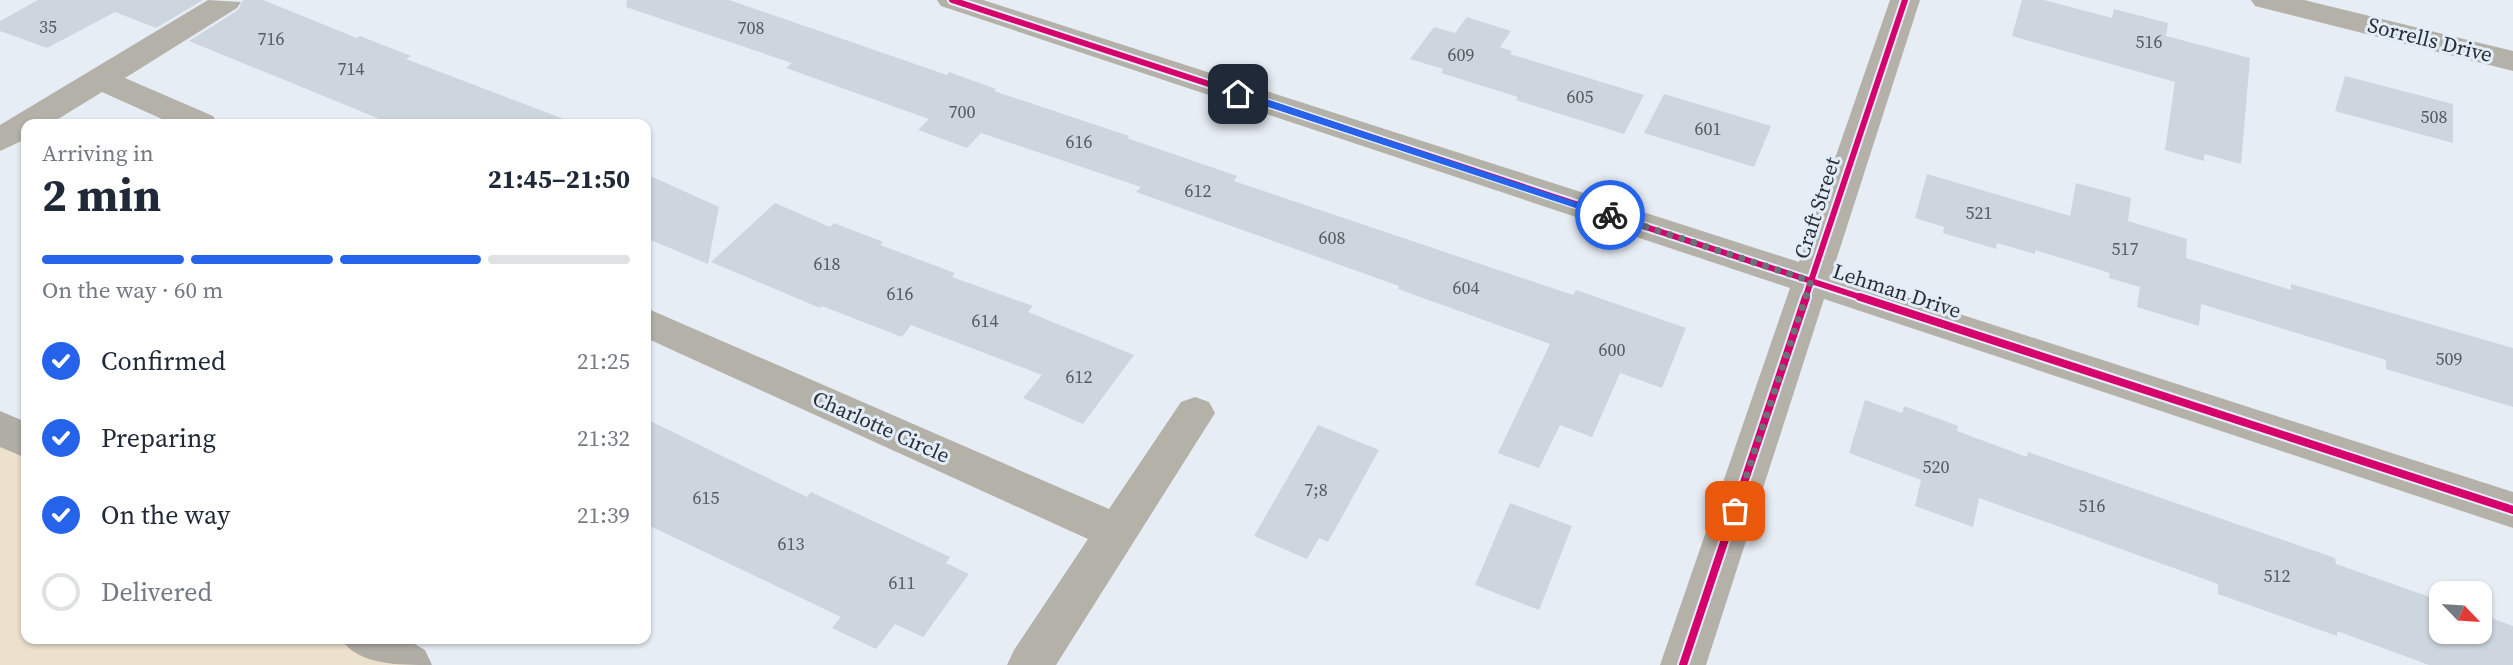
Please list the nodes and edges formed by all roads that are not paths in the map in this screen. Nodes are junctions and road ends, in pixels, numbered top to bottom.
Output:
1 (952, 0) edge
2 (1905, 0) edge
3 (2266, 0) edge
4 (226, 2) dead end
5 (2513, 61) edge
6 (100, 79) junction
7 (34, 119) edge
8 (190, 119) edge
9 (21, 127) edge
10 (0, 140) edge
11 (1811, 281) junction
12 (651, 324) edge
13 (1195, 414) dead end
14 (0, 427) edge
15 (21, 439) edge
16 (2513, 510) edge
17 (1117, 532) junction
18 (373, 644) edge
19 (409, 665) edge
20 (1030, 665) edge
21 (1683, 665) edge

1 - 11 street, Lehman Drive
2 - 11 street, Craft Street
3 - 5 street, Sorrells Drive
4 - 6 street
6 - 7 street
6 - 8 street
9 - 10 street
11 - 16 street, Lehman Drive
11 - 21 street, Craft Street
12 - 17 street, Charlotte Circle
13 - 17 street
14 - 15 main road
17 - 20 street
18 - 19 main road

